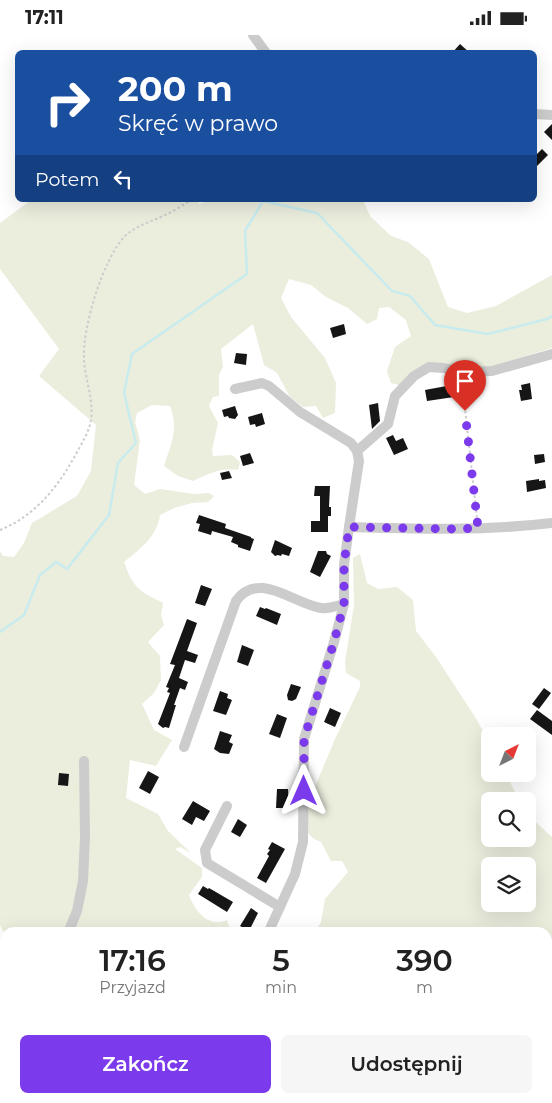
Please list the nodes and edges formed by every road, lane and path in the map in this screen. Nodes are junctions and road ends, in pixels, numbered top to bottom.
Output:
1 (253, 35) edge
2 (264, 50) edge
3 (537, 114) edge
4 (552, 115) edge
5 (188, 202) edge
6 (552, 353) edge
7 (461, 372) junction
8 (236, 389) dead end
9 (356, 451) junction
10 (552, 523) edge
11 (349, 527) junction
12 (478, 528) junction
13 (0, 529) edge
14 (344, 604) junction
15 (184, 747) dead end
16 (84, 761) dead end
17 (227, 805) dead end
18 (280, 907) junction
19 (70, 927) edge
20 (271, 927) edge

1 - 2 street
3 - 4 street
5 - 13 path
6 - 7 street
7 - 9 street
7 - 12 path
8 - 9 street
9 - 11 street
10 - 12 street
11 - 12 street
11 - 14 street
14 - 15 street
14 - 18 street
16 - 19 street
17 - 18 street
18 - 20 street

